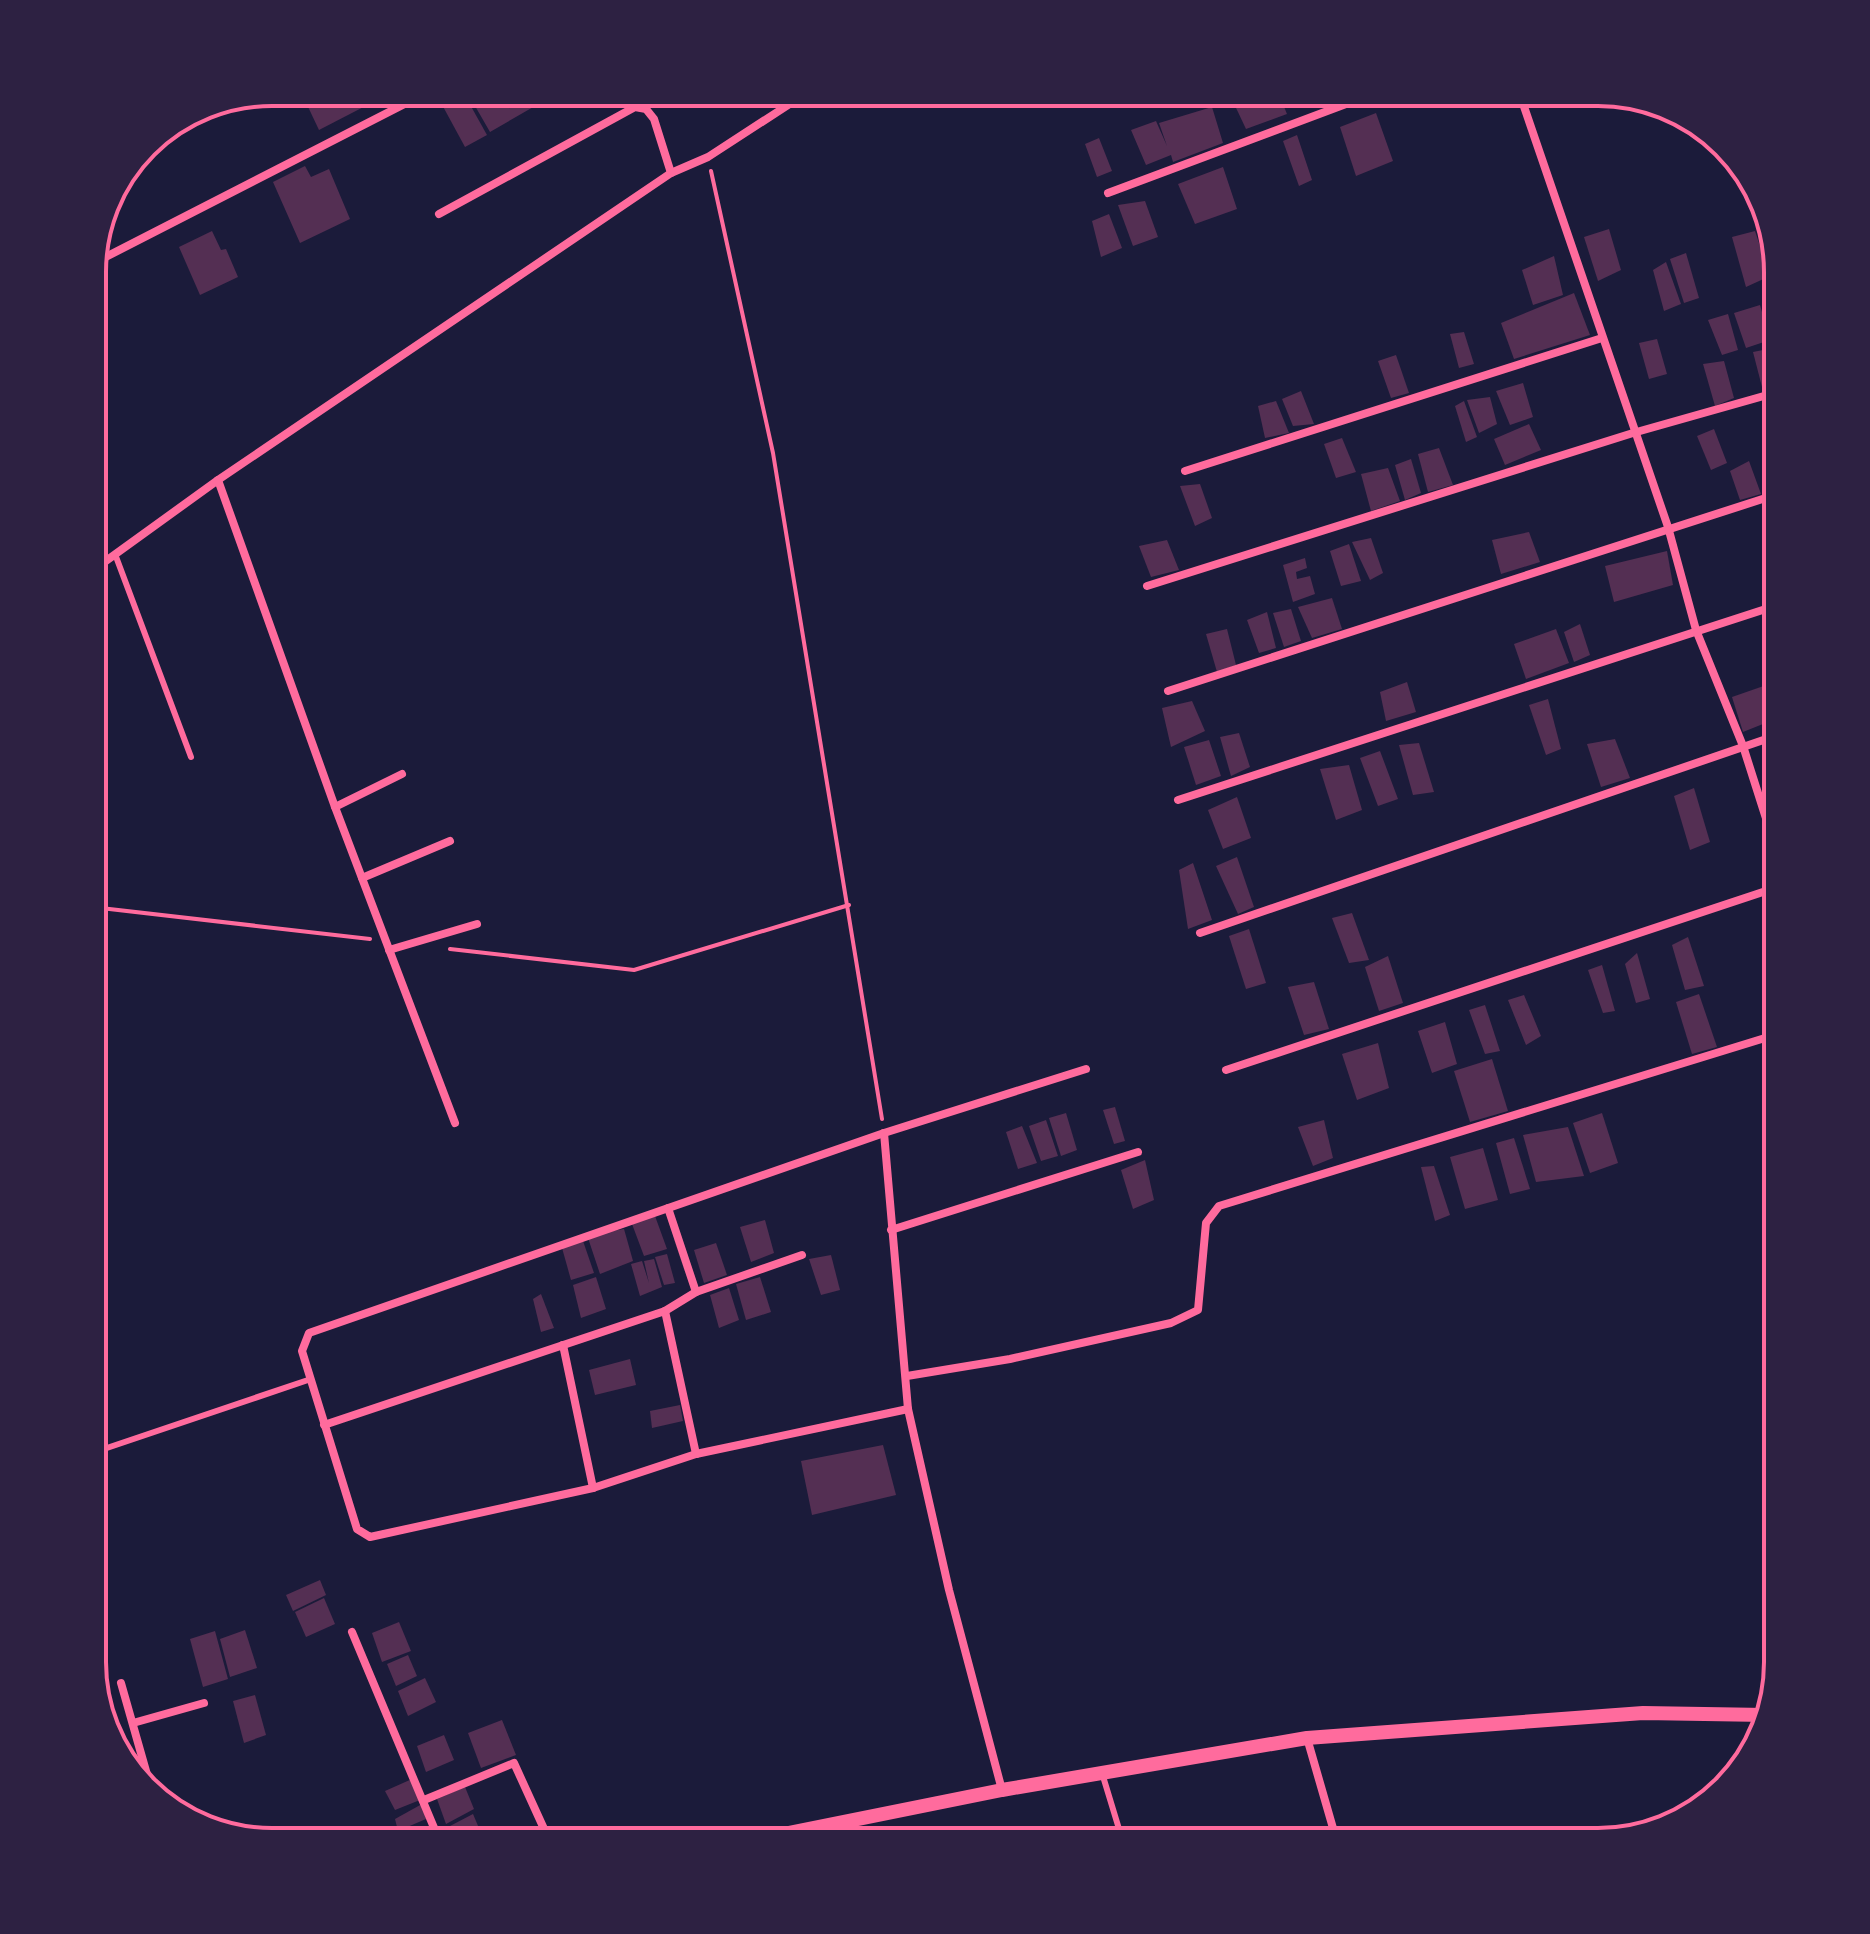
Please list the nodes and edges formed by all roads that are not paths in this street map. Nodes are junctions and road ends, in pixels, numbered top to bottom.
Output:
1 (401, 106) edge
2 (786, 106) edge
3 (1341, 106) edge
4 (1524, 106) edge
5 (671, 173) junction
6 (1108, 193) dead end
7 (439, 214) dead end
8 (106, 257) edge
9 (1602, 338) junction
10 (1764, 396) edge
11 (1633, 433) junction
12 (1185, 471) dead end
13 (218, 480) junction
14 (1764, 498) edge
15 (1668, 527) junction
16 (114, 553) junction
17 (106, 560) edge
18 (1147, 586) dead end
19 (1764, 609) edge
20 (1696, 630) junction
21 (1168, 691) dead end
22 (1764, 739) edge
23 (1743, 746) junction
24 (191, 757) dead end
25 (402, 774) dead end
26 (1178, 800) dead end
27 (335, 807) junction
28 (1764, 808) edge
29 (450, 841) dead end
30 (362, 878) junction
31 (1764, 892) edge
32 (477, 924) dead end
33 (1200, 933) dead end
34 (389, 950) junction
35 (1764, 1038) edge
36 (1086, 1069) dead end
37 (1226, 1070) dead end
38 (455, 1123) dead end
39 (884, 1133) junction
40 (1138, 1152) dead end
41 (668, 1208) junction
42 (891, 1230) junction
43 (802, 1255) dead end
44 (696, 1292) junction
45 (665, 1311) junction
46 (563, 1345) junction
47 (907, 1376) junction
48 (311, 1379) junction
49 (908, 1409) junction
50 (324, 1425) junction
51 (106, 1448) edge
52 (696, 1454) junction
53 (593, 1488) junction
54 (352, 1632) dead end
55 (121, 1683) dead end
56 (204, 1703) dead end
57 (1755, 1715) edge
58 (133, 1723) junction
59 (1307, 1738) junction
60 (146, 1771) edge
61 (1102, 1773) junction
62 (1002, 1790) junction
63 (424, 1800) junction
64 (435, 1828) edge
65 (544, 1828) edge
66 (813, 1828) edge
67 (1119, 1828) edge
68 (1333, 1828) edge

1 - 8 street
2 - 5 street
3 - 6 street
4 - 9 street
5 - 7 street
5 - 13 street
9 - 11 street
9 - 12 street
10 - 11 street
11 - 15 street
11 - 18 street
13 - 16 street
13 - 27 street
14 - 15 street
15 - 20 street
15 - 21 street
16 - 17 street
16 - 24 lane
19 - 20 street
20 - 23 street
20 - 26 street
22 - 23 street
23 - 28 street
23 - 33 street
25 - 27 street
27 - 30 street
29 - 30 street
30 - 34 street
31 - 37 street
32 - 34 street
34 - 38 street
35 - 47 street
36 - 39 street
39 - 41 street
39 - 42 street
40 - 42 street
41 - 44 street
41 - 48 street
42 - 47 street
43 - 44 street
44 - 45 street
45 - 46 street
45 - 52 street
46 - 50 street
46 - 53 street
47 - 49 street
48 - 50 street
48 - 51 lane
49 - 52 street
49 - 62 street
50 - 53 street
52 - 53 street
54 - 63 street
55 - 58 street
56 - 58 street
57 - 59 street
58 - 60 street
59 - 61 street
59 - 68 street
61 - 62 street
61 - 67 lane
62 - 66 street
63 - 64 street
63 - 65 street

